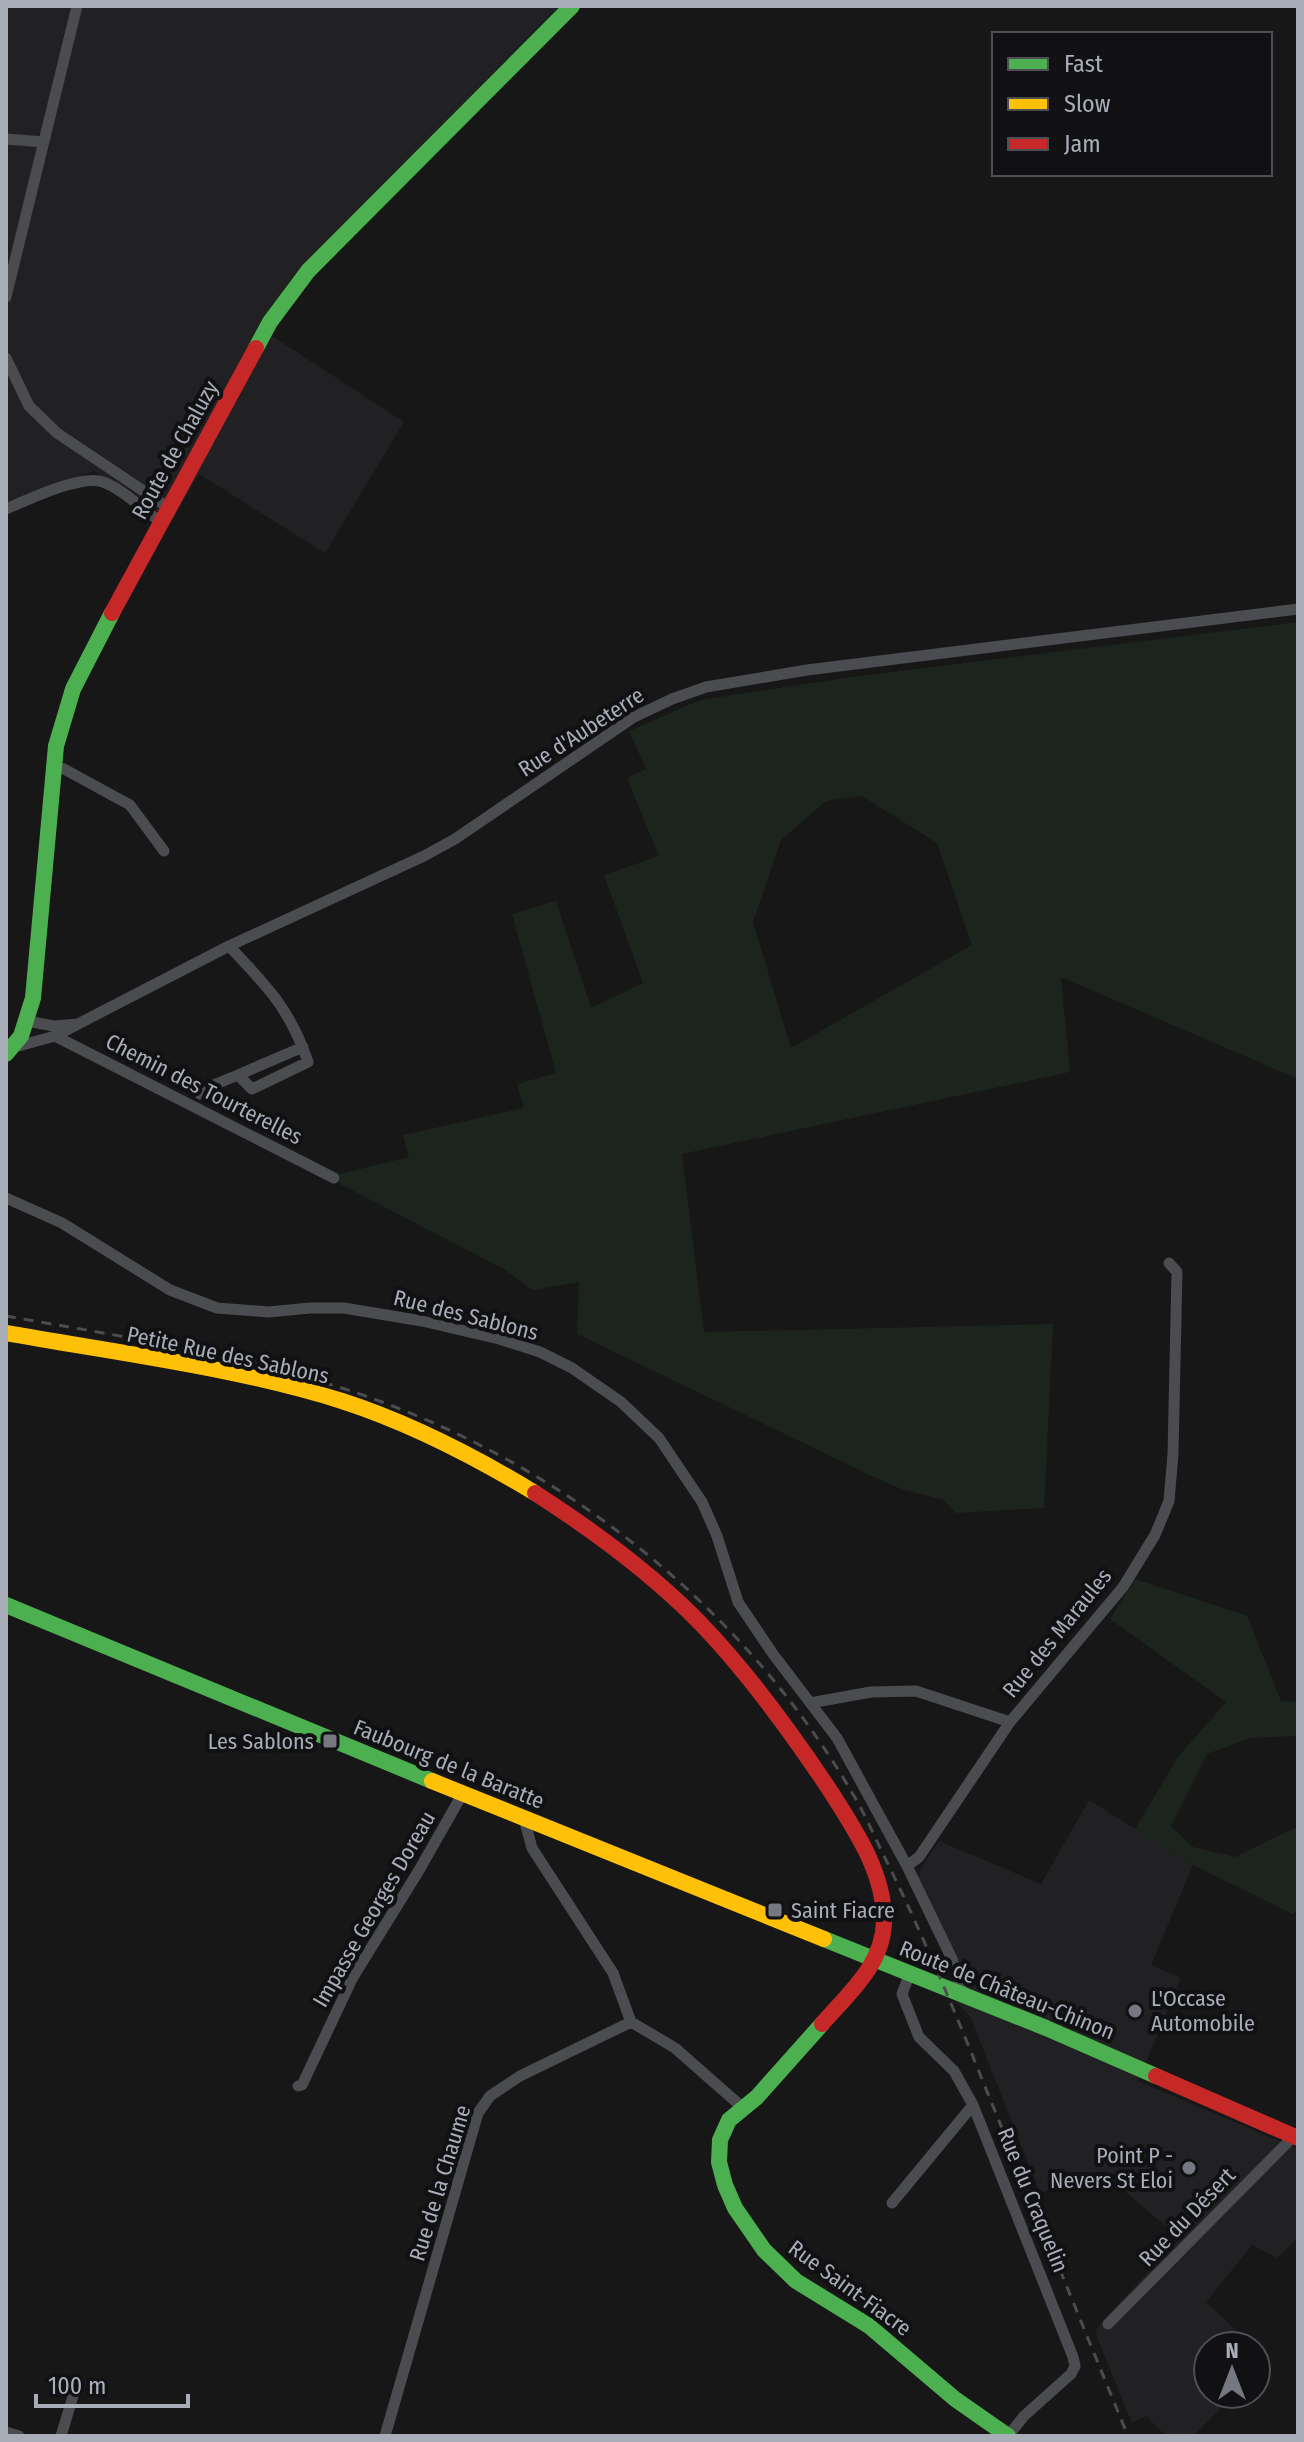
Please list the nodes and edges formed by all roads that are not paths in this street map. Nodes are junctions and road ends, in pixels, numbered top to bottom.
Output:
1 (77, 6) edge
2 (572, 6) edge
3 (6, 139) edge
4 (44, 142) junction
5 (6, 297) edge
6 (6, 358) edge
7 (6, 509) edge
8 (165, 515) junction
9 (1298, 609) edge
10 (54, 766) junction
11 (164, 851) dead end
12 (229, 946) junction
13 (27, 1021) junction
14 (78, 1024) junction
15 (55, 1036) junction
16 (303, 1047) junction
17 (10, 1051) edge
18 (238, 1075) junction
19 (200, 1094) dead end
20 (334, 1178) dead end
21 (6, 1198) edge
22 (1169, 1263) dead end
23 (6, 1333) edge
24 (6, 1605) edge
25 (810, 1703) junction
26 (1010, 1722) junction
27 (463, 1793) junction
28 (524, 1819) junction
29 (907, 1866) junction
30 (876, 1960) junction
31 (910, 1973) junction
32 (963, 1994) junction
33 (631, 2022) junction
34 (298, 2086) dead end
35 (973, 2105) junction
36 (742, 2107) junction
37 (1297, 2136) edge
38 (892, 2203) dead end
39 (1108, 2324) dead end
40 (73, 2396) dead end
41 (6, 2432) edge
42 (19, 2436) edge
43 (61, 2436) edge
44 (385, 2436) edge
45 (1008, 2436) edge

1 - 4 street
2 - 8 street, Route de Chaluzy
3 - 4 street
4 - 5 street
6 - 8 street
7 - 8 street
8 - 10 street, Route de Chaluzy
9 - 12 street, Rue d'Aubeterre
10 - 11 street
10 - 13 street, Route de Chaluzy
12 - 14 street, Rue d'Aubeterre
12 - 16 street
13 - 14 street, Rue d'Aubeterre
13 - 17 street, Route de Chaluzy
14 - 15 street, Rue d'Aubeterre
15 - 17 street, Rue d'Aubeterre
15 - 20 street, Chemin des Tourterelles
16 - 18 street
16 - 18 street
18 - 19 street
21 - 25 street, Rue des Sablons
22 - 26 street, Rue des Maraules
23 - 30 street, Petite Rue des Sablons
24 - 27 street, Faubourg de la Baratte
25 - 26 street
25 - 29 street, Rue des Sablons
26 - 29 street, Rue des Maraules
27 - 28 street, Faubourg de la Baratte
27 - 34 street, Impasse Georges Doreau
28 - 30 street, Faubourg de la Baratte
28 - 33 street
29 - 32 street
30 - 31 street, Route de Château-Chinon
30 - 36 street, Rue Saint-Fiacre
31 - 32 street, Route de Château-Chinon
31 - 35 street, Rue du Craquelin
32 - 37 street, Route de Château-Chinon
33 - 36 street
33 - 44 street, Rue de la Chaume
35 - 38 street
35 - 45 street, Rue du Craquelin
36 - 45 street, Rue Saint-Fiacre
37 - 39 street, Rue du Désert
40 - 43 street
41 - 42 street

